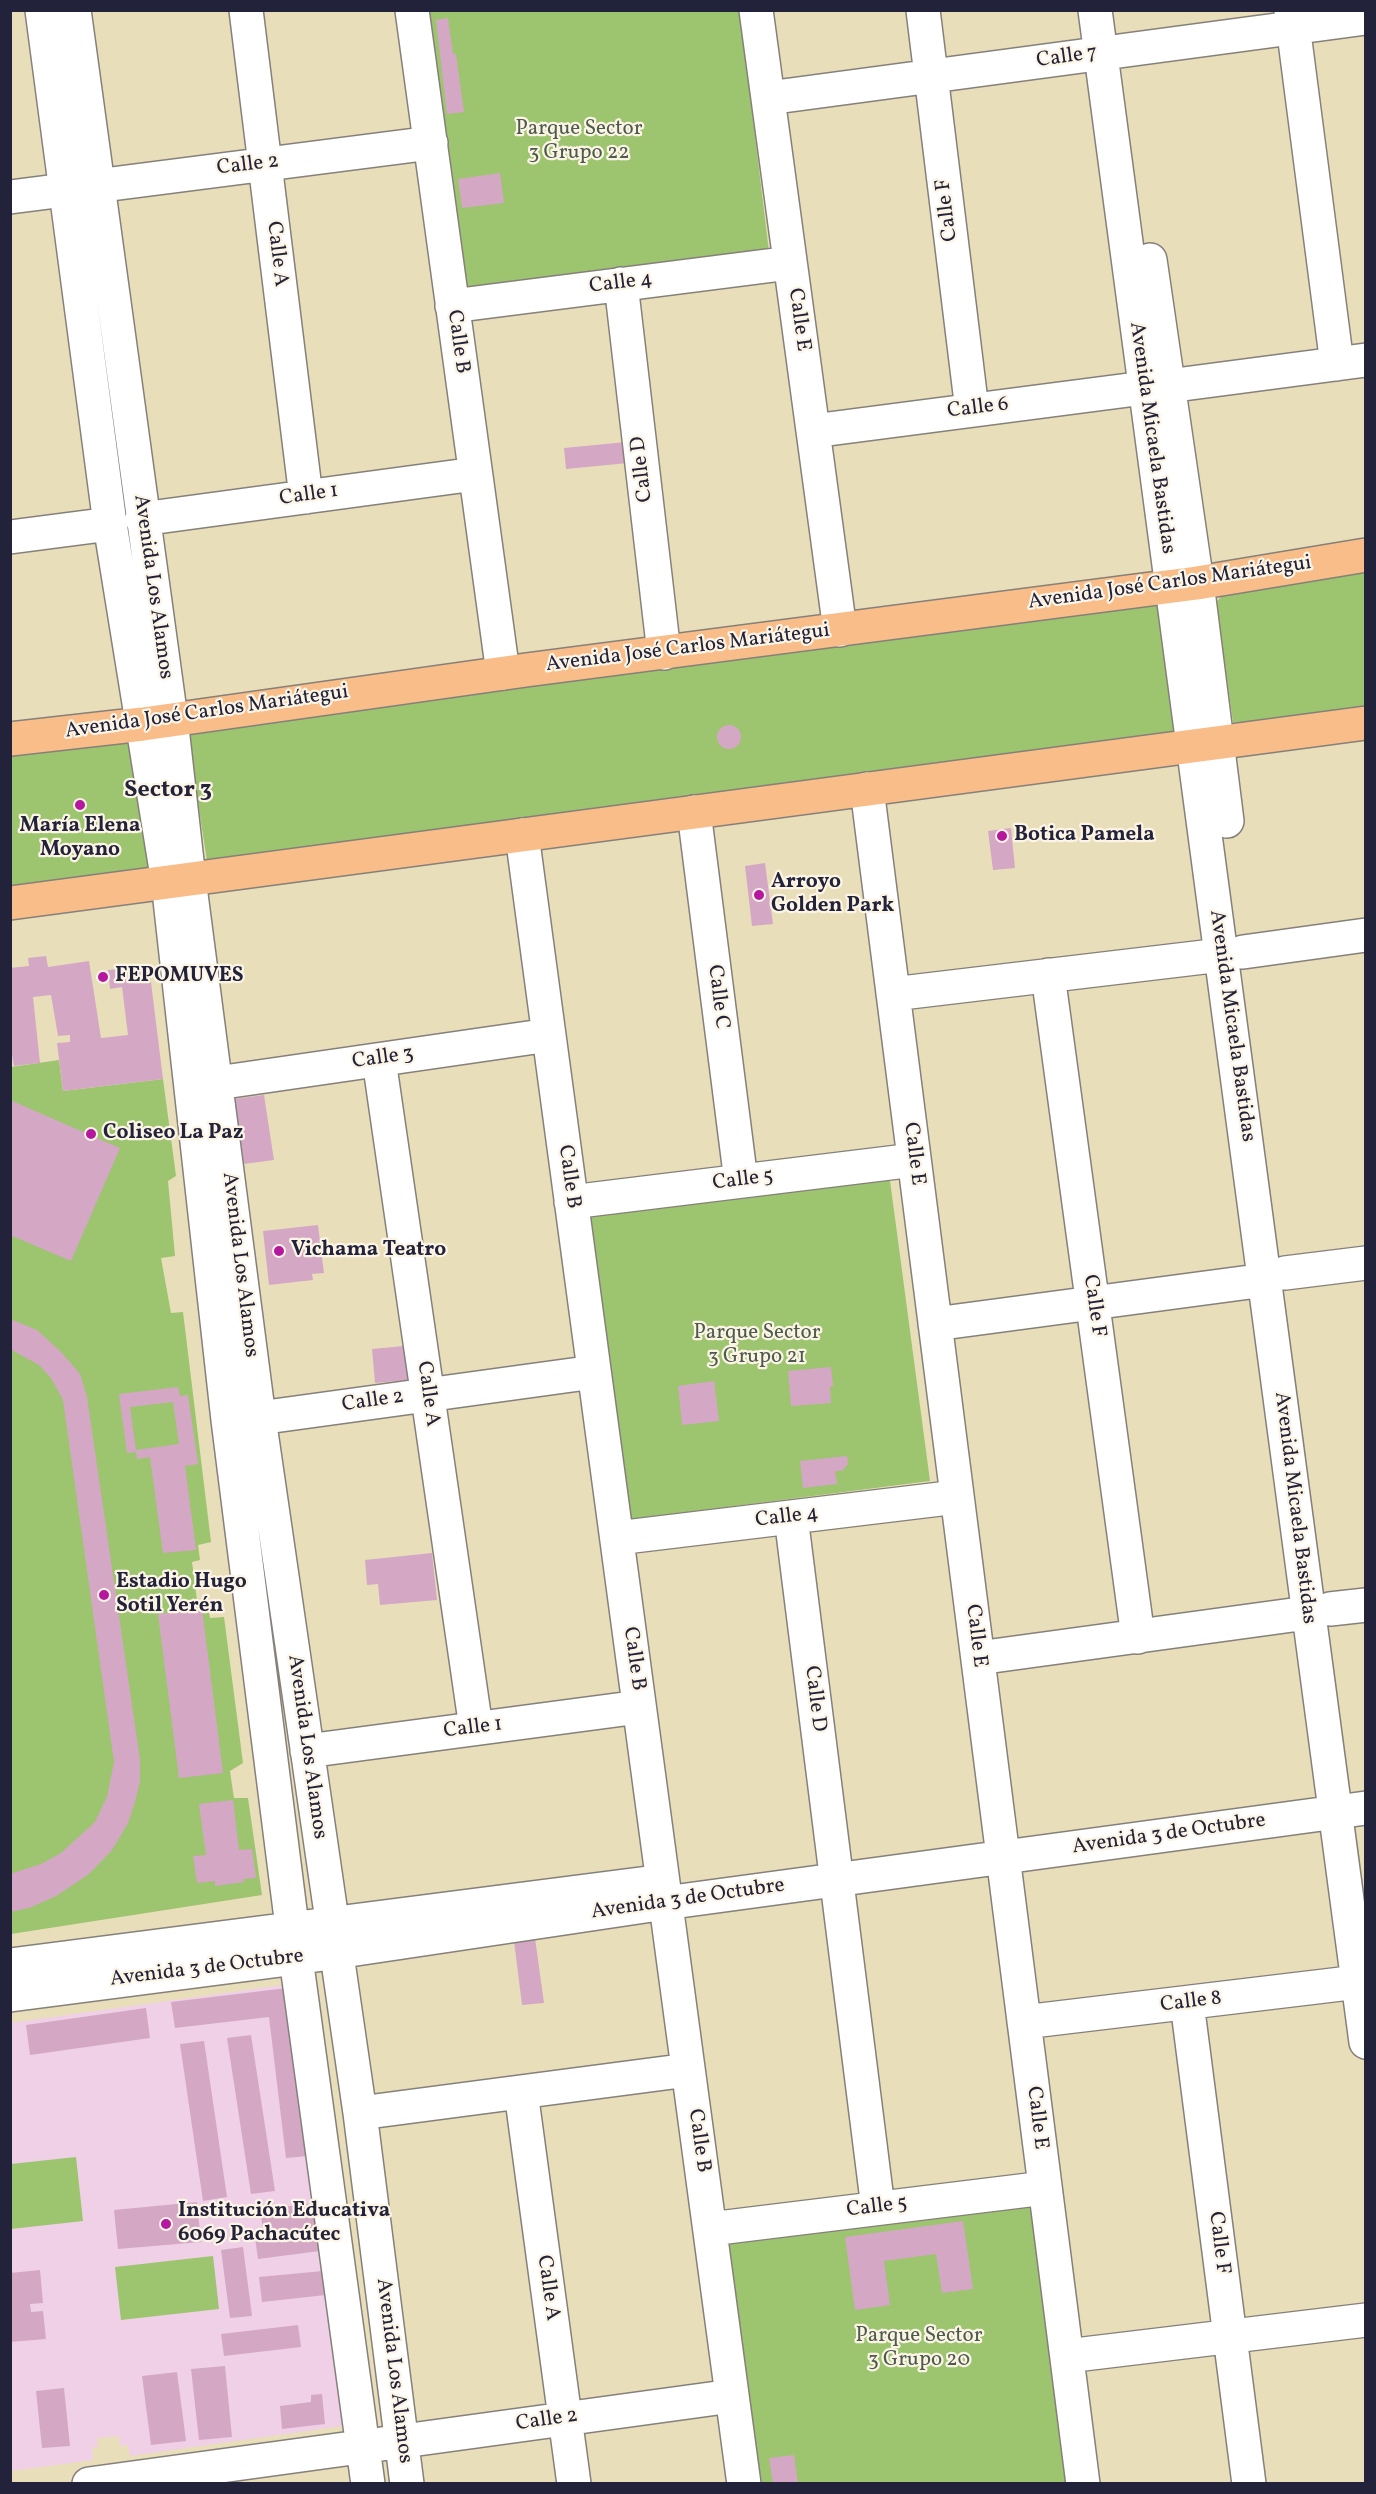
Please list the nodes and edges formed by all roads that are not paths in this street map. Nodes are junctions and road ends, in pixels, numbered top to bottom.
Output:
1 (42, 10) edge
2 (74, 10) edge
3 (246, 10) edge
4 (412, 10) edge
5 (756, 10) edge
6 (923, 10) edge
7 (1095, 10) edge
8 (1116, 10) edge
9 (1365, 18) edge
10 (1292, 19) edge
11 (1111, 52) junction
12 (931, 76) junction
13 (768, 98) junction
14 (431, 143) junction
15 (265, 164) junction
16 (81, 188) junction
17 (10, 197) edge
18 (790, 263) junction
19 (621, 284) junction
20 (453, 306) junction
21 (1351, 362) edge
22 (1156, 387) junction
23 (972, 410) junction
24 (813, 431) junction
25 (475, 474) junction
26 (306, 496) junction
27 (142, 519) junction
28 (110, 524) junction
29 (10, 537) edge
30 (1365, 555) edge
31 (1184, 585) junction
32 (840, 630) junction
33 (664, 653) junction
34 (502, 674) junction
35 (157, 722) junction
36 (1365, 723) edge
37 (10, 739) edge
38 (1206, 744) junction
39 (867, 789) junction
40 (694, 812) junction
41 (522, 835) junction
42 (178, 880) junction
43 (10, 903) edge
44 (1365, 935) edge
45 (1232, 953) junction
46 (1048, 975) junction
47 (893, 994) junction
48 (549, 1035) junction
49 (379, 1060) junction
50 (210, 1102) junction
51 (914, 1160) junction
52 (741, 1181) junction
53 (572, 1202) junction
54 (1365, 1263) edge
55 (1275, 1277) junction
56 (1093, 1303) junction
57 (935, 1324) junction
58 (594, 1372) junction
59 (428, 1395) junction
60 (259, 1418) junction
61 (957, 1497) junction
62 (791, 1517) junction
63 (617, 1538) junction
64 (1365, 1605) edge
65 (1319, 1611) junction
66 (1138, 1637) junction
67 (978, 1658) junction
68 (639, 1707) junction
69 (476, 1728) junction
70 (307, 1751) junction
71 (1351, 1798) edge
72 (1002, 1846) junction
73 (835, 1869) junction
74 (1365, 1873) edge
75 (664, 1892) junction
76 (334, 1938) junction
77 (294, 1943) junction
78 (10, 1965) edge
79 (1358, 1982) junction
80 (10, 1995) edge
81 (1187, 2003) junction
82 (1024, 2022) junction
83 (1365, 2042) edge
84 (688, 2070) junction
85 (521, 2092) junction
86 (360, 2113) junction
87 (1045, 2188) junction
88 (878, 2208) junction
89 (710, 2229) junction
90 (1365, 2320) edge
91 (1229, 2336) junction
92 (1067, 2356) junction
93 (732, 2396) junction
94 (564, 2419) junction
95 (402, 2441) junction
96 (363, 2446) junction
97 (89, 2484) edge
98 (368, 2484) edge
99 (407, 2484) edge
100 (574, 2484) edge
101 (744, 2484) edge
102 (1083, 2484) edge
103 (1249, 2484) edge

1 - 16 street, Avenida Los Alamos
2 - 16 street, Avenida Los Alamos
3 - 15 street, Calle A
4 - 14 street, Calle B
5 - 13 street, Calle E
6 - 12 street, Calle F
7 - 11 street, Avenida Micaela Bastidas
8 - 11 street, Avenida Micaela Bastidas
9 - 10 street, Calle 7
10 - 11 street, Calle 7
10 - 21 street
11 - 12 street, Calle 7
11 - 22 street, Avenida Micaela Bastidas
12 - 13 street, Calle 7
12 - 23 street, Calle F
13 - 18 street, Calle E
14 - 15 street, Calle 2
14 - 20 street, Calle B
15 - 16 street, Calle 2
15 - 26 street, Calle A
16 - 17 street
16 - 27 street, Avenida Los Alamos
16 - 28 street, Avenida Los Alamos
18 - 19 street, Calle 4
18 - 24 street, Calle E
19 - 20 street, Calle 4
19 - 33 street, Calle D
20 - 25 street, Calle B
21 - 22 street, Calle 6
22 - 23 street, Calle 6
22 - 31 street, Avenida Micaela Bastidas
23 - 24 street, Calle 6
24 - 32 street, Calle E
25 - 26 street, Calle 1
25 - 34 street, Calle B
26 - 27 street, Calle 1
27 - 35 street, Avenida Los Alamos
28 - 29 street
28 - 35 street, Avenida Los Alamos
30 - 31 main road, Avenida José Carlos Mariátegui
31 - 32 main road, Avenida José Carlos Mariátegui
31 - 38 street, Avenida Micaela Bastidas
32 - 33 main road, Avenida José Carlos Mariátegui
33 - 34 main road, Avenida José Carlos Mariátegui
34 - 35 main road, Avenida José Carlos Mariátegui
35 - 37 main road, Avenida José Carlos Mariátegui
35 - 42 street, Avenida Los Alamos
36 - 38 main road
38 - 39 main road
38 - 45 street, Avenida Micaela Bastidas
39 - 40 main road
39 - 47 street, Calle E
40 - 41 main road
40 - 52 street, Calle C
41 - 42 main road
41 - 48 street, Calle B
42 - 43 main road
42 - 50 street, Avenida Los Alamos
44 - 45 street
45 - 46 street
45 - 55 street, Avenida Micaela Bastidas
46 - 47 street
46 - 56 street, Calle F
47 - 51 street, Calle E
48 - 49 street, Calle 3
48 - 53 street, Calle B
49 - 50 street, Calle 3
49 - 59 street, Calle A
50 - 60 street, Avenida Los Alamos
50 - 77 street, Avenida Los Alamos
51 - 52 street, Calle 5
51 - 57 street, Calle E
52 - 53 street, Calle 5
53 - 58 street, Calle B
54 - 55 street
55 - 56 street
55 - 65 street, Avenida Micaela Bastidas
56 - 57 street
56 - 66 street, Calle F
57 - 61 street, Calle E
58 - 59 street, Calle 2
58 - 63 street, Calle B
59 - 60 street, Calle 2
59 - 69 street, Calle A
60 - 70 street, Avenida Los Alamos
61 - 62 street, Calle 4
61 - 67 street, Calle E
62 - 63 street, Calle 4
62 - 73 street, Calle D
63 - 68 street, Calle B
64 - 65 street
65 - 66 street
65 - 71 street, Avenida Micaela Bastidas
66 - 67 street
67 - 72 street, Calle E
68 - 69 street, Calle 1
68 - 75 street, Calle B
69 - 70 street, Calle 1
70 - 76 street, Avenida Los Alamos
71 - 72 street, Avenida 3 de Octubre
71 - 74 street, Avenida Micaela Bastidas
71 - 79 street, Avenida Micaela Bastidas
72 - 73 street, Avenida 3 de Octubre
72 - 82 street, Calle E
73 - 75 street, Avenida 3 de Octubre
73 - 88 street
75 - 76 street, Avenida 3 de Octubre
75 - 84 street, Calle B
76 - 77 street, Avenida 3 de Octubre
76 - 86 street, Avenida Los Alamos
77 - 78 street, Avenida 3 de Octubre
77 - 80 street, Avenida 3 de Octubre
77 - 96 street, Avenida Los Alamos
79 - 81 street, Calle 8
79 - 83 street, Avenida Micaela Bastidas
81 - 82 street, Calle 8
81 - 91 street, Calle F
82 - 87 street, Calle E
84 - 85 street
84 - 89 street, Calle B
85 - 86 street
85 - 94 street, Calle A
86 - 95 street, Avenida Los Alamos
87 - 88 street, Calle 5
87 - 92 street, Calle E
88 - 89 street, Calle 5
89 - 93 street, Calle B
90 - 91 street
91 - 92 street
91 - 103 street, Calle F
92 - 102 street, Calle E
93 - 94 street, Calle 2
93 - 101 street, Calle B
94 - 95 street, Calle 2
94 - 100 street, Calle A
95 - 96 street, Calle 2
95 - 99 street, Avenida Los Alamos
96 - 97 street
96 - 98 street, Avenida Los Alamos

